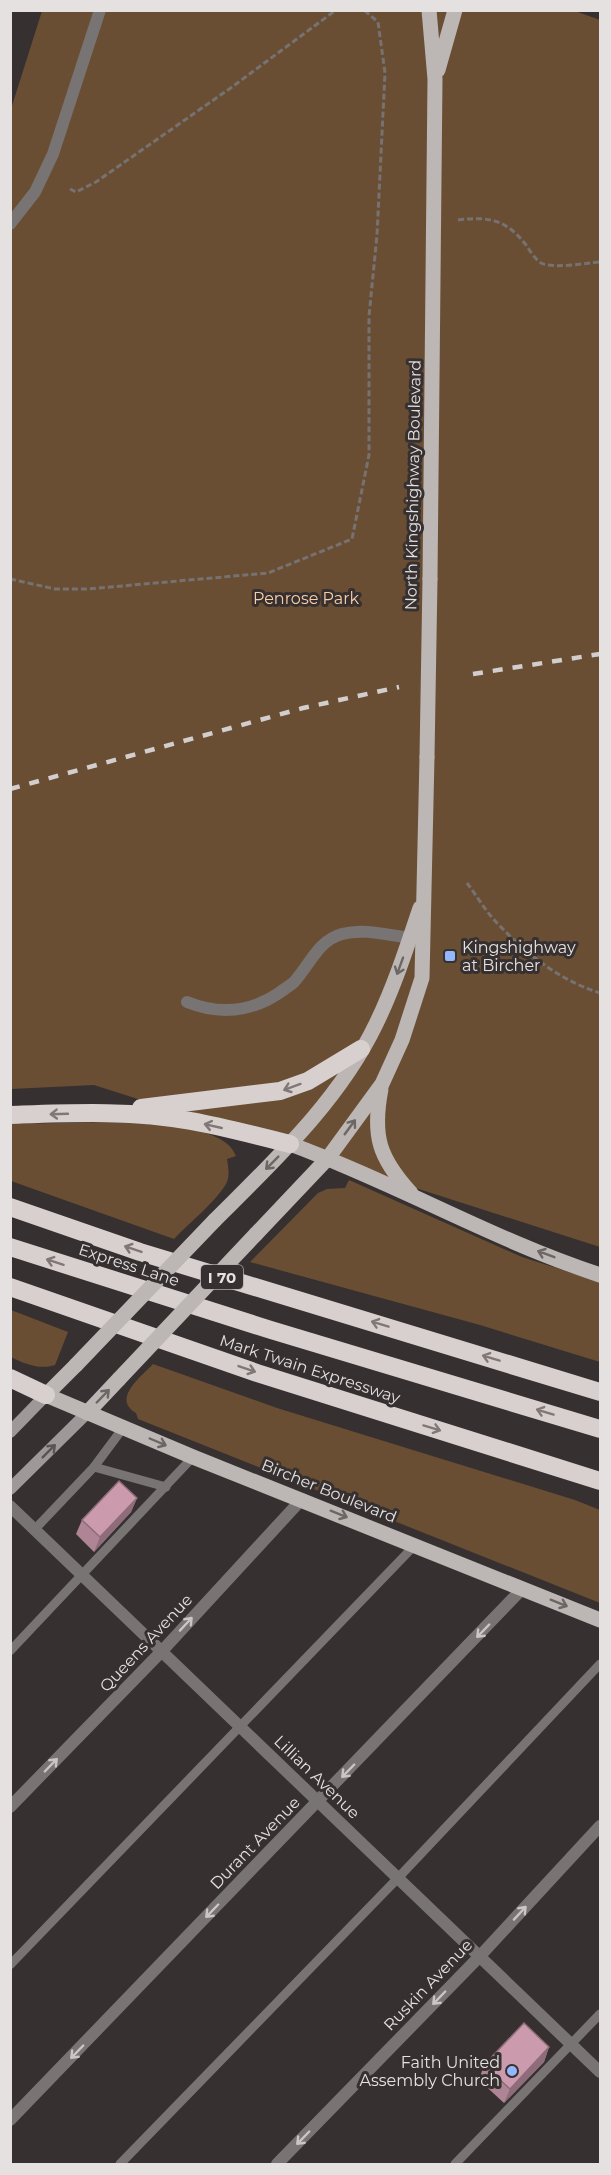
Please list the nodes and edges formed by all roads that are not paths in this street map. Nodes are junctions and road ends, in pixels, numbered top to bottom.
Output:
1 (100, 10) edge
2 (429, 10) edge
3 (455, 10) edge
4 (435, 79) junction
5 (10, 224) edge
6 (425, 891) junction
7 (410, 938) junction
8 (187, 1002) dead end
9 (361, 1049) junction
10 (382, 1084) junction
11 (107, 1113) junction
12 (10, 1115) edge
13 (290, 1144) junction
14 (328, 1158) junction
15 (415, 1197) junction
16 (10, 1207) edge
17 (10, 1247) edge
18 (600, 1275) edge
19 (10, 1287) edge
20 (10, 1378) edge
21 (600, 1392) edge
22 (46, 1395) junction
23 (87, 1413) junction
24 (123, 1428) junction
25 (600, 1429) edge
26 (10, 1432) edge
27 (193, 1457) junction
28 (94, 1467) junction
29 (570, 1472) junction
30 (600, 1481) edge
31 (166, 1487) junction
32 (600, 1488) edge
33 (10, 1489) edge
34 (302, 1499) junction
35 (10, 1506) edge
36 (35, 1529) junction
37 (415, 1545) junction
38 (83, 1575) junction
39 (523, 1588) junction
40 (600, 1620) edge
41 (10, 1651) edge
42 (162, 1651) junction
43 (600, 1664) edge
44 (241, 1727) junction
45 (318, 1801) junction
46 (10, 1807) edge
47 (600, 1826) edge
48 (398, 1878) junction
49 (480, 1956) junction
50 (10, 1965) edge
51 (600, 2014) edge
52 (572, 2044) junction
53 (600, 2072) edge
54 (10, 2120) edge
55 (120, 2164) edge
56 (278, 2164) edge
57 (455, 2164) edge

1 - 5 street
2 - 4 main road, North Kingshighway Boulevard
3 - 4 main road, North Kingshighway Boulevard
4 - 6 main road, North Kingshighway Boulevard, bridge
6 - 7 main road, North Kingshighway Boulevard
6 - 10 main road, North Kingshighway Boulevard
7 - 8 street
7 -> 9 main road, North Kingshighway Boulevard
9 -> 11 highway
9 - 13 main road, North Kingshighway Boulevard
14 -> 10 main road, North Kingshighway Boulevard
10 - 15 main road
11 -> 12 highway
13 -> 11 highway
13 - 14 main road
13 -> 22 main road, North Kingshighway Boulevard, bridge
14 - 15 main road
23 -> 14 main road, North Kingshighway Boulevard, bridge
18 -> 15 main road
21 -> 16 highway, I 70
25 -> 17 highway, Express Lane
19 -> 29 highway, Mark Twain Expressway
20 - 22 highway
22 - 23 main road, Bircher Boulevard
22 - 26 main road, North Kingshighway Boulevard
23 - 24 main road, Bircher Boulevard
33 -> 23 main road, North Kingshighway Boulevard
24 -> 27 main road, Bircher Boulevard
24 - 28 lane
27 - 31 lane
27 - 34 main road, Bircher Boulevard
28 - 31 lane
28 - 36 lane
29 - 30 highway, Mark Twain Expressway
29 - 32 highway
31 - 38 lane
34 -> 37 main road, Bircher Boulevard
42 -> 34 street, Queens Avenue
35 - 36 street, Lillian Avenue
36 - 38 street, Lillian Avenue
37 - 39 main road, Bircher Boulevard
37 - 44 lane
38 - 41 lane
38 - 42 street, Lillian Avenue
39 -> 40 main road, Bircher Boulevard
39 -> 45 street, Durant Avenue
42 - 44 street, Lillian Avenue
46 -> 42 street, Queens Avenue
43 - 48 lane
44 - 45 street, Lillian Avenue
44 - 50 lane
45 - 48 street, Lillian Avenue
45 -> 54 street, Durant Avenue
49 -> 47 street, Ruskin Avenue
48 - 49 street, Lillian Avenue
48 - 55 lane
49 - 52 street, Lillian Avenue
49 -> 56 street, Ruskin Avenue
51 - 52 lane
52 - 53 street, Lillian Avenue
52 - 57 lane

